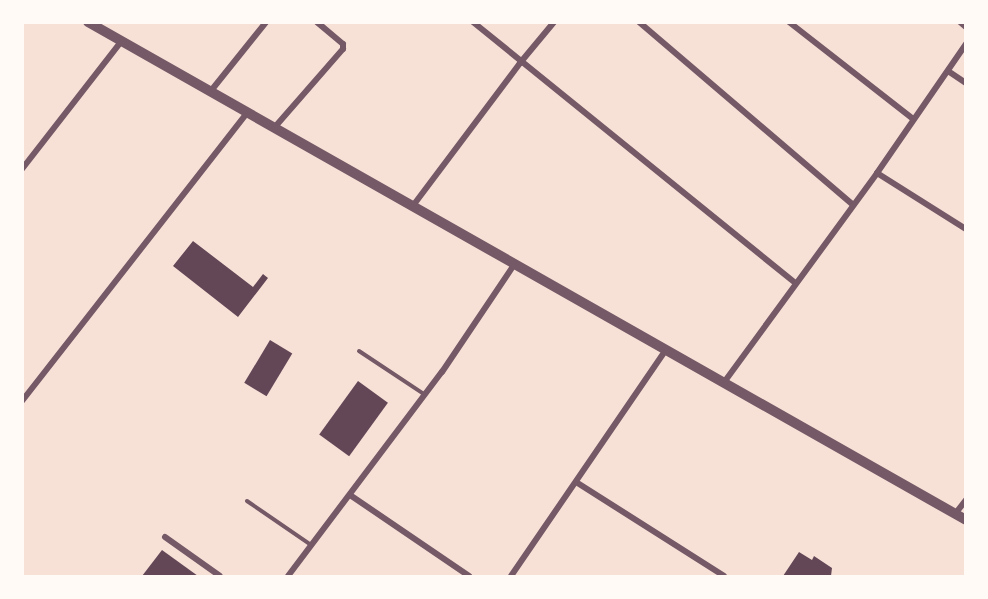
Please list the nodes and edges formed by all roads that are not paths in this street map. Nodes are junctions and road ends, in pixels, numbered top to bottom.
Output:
1 (88, 22) edge
2 (266, 22) edge
3 (317, 22) edge
4 (473, 22) edge
5 (554, 22) edge
6 (639, 22) edge
7 (789, 22) edge
8 (960, 22) edge
9 (966, 27) edge
10 (121, 42) junction
11 (966, 44) edge
12 (520, 63) junction
13 (948, 71) junction
14 (966, 83) edge
15 (209, 93) junction
16 (246, 114) junction
17 (913, 119) junction
18 (274, 129) junction
19 (22, 169) edge
20 (877, 173) junction
21 (852, 204) junction
22 (412, 208) junction
23 (966, 229) edge
24 (514, 265) junction
25 (795, 283) junction
26 (359, 351) dead end
27 (665, 351) junction
28 (725, 381) junction
29 (425, 395) junction
30 (22, 401) edge
31 (576, 482) junction
32 (350, 495) junction
33 (966, 500) edge
34 (247, 501) dead end
35 (955, 514) junction
36 (966, 520) edge
37 (165, 537) dead end
38 (311, 546) junction
39 (220, 576) edge
40 (288, 576) edge
41 (469, 576) edge
42 (511, 576) edge
43 (724, 576) edge

1 - 10 street
2 - 15 street
3 - 18 street
4 - 12 street
5 - 12 street
6 - 21 street
7 - 17 street
8 - 9 street
10 - 15 street
10 - 19 street
11 - 13 street
12 - 22 street
12 - 25 street
13 - 14 street
13 - 17 street
15 - 16 street
16 - 18 street
16 - 30 street
17 - 20 street
18 - 22 street
20 - 21 street
20 - 23 street
21 - 25 street
22 - 24 street
24 - 27 street
24 - 29 street
25 - 28 street
26 - 29 lane
27 - 28 street
27 - 31 street
28 - 35 street
29 - 32 street
31 - 42 street
31 - 43 street
32 - 38 street
32 - 41 street
33 - 35 street
34 - 38 lane
35 - 36 street
37 - 39 street
38 - 40 street

